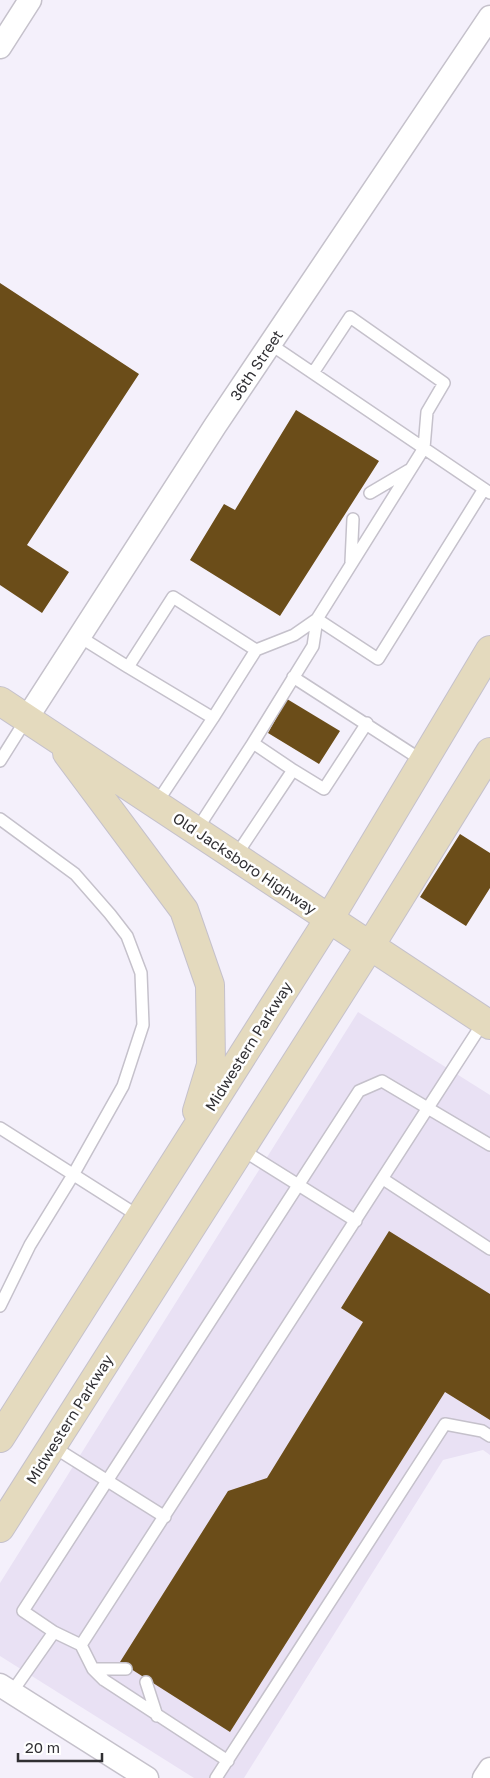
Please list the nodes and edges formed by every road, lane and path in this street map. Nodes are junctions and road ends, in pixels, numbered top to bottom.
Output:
1 (30, 0) edge
2 (490, 16) edge
3 (0, 47) edge
4 (270, 344) junction
5 (313, 373) junction
6 (424, 448) junction
7 (410, 469) junction
8 (487, 491) edge
9 (370, 493) dead end
10 (354, 519) dead end
11 (351, 564) junction
12 (317, 619) junction
13 (80, 636) junction
14 (256, 650) junction
15 (490, 650) edge
16 (128, 667) junction
17 (293, 677) junction
18 (0, 701) edge
19 (27, 718) junction
20 (213, 718) junction
21 (366, 723) junction
22 (54, 736) junction
23 (253, 743) junction
24 (490, 752) edge
25 (0, 761) edge
26 (423, 761) junction
27 (293, 770) junction
28 (156, 804) junction
29 (0, 819) edge
30 (196, 831) junction
31 (235, 857) junction
32 (329, 919) junction
33 (370, 946) junction
34 (487, 1023) edge
35 (429, 1108) junction
36 (0, 1128) edge
37 (188, 1141) junction
38 (490, 1145) edge
39 (240, 1149) junction
40 (73, 1174) junction
41 (383, 1179) junction
42 (298, 1184) junction
43 (140, 1217) junction
44 (356, 1221) junction
45 (490, 1249) edge
46 (0, 1306) edge
47 (490, 1436) edge
48 (0, 1438) edge
49 (52, 1446) junction
50 (107, 1480) junction
51 (164, 1517) junction
52 (0, 1528) edge
53 (54, 1632) junction
54 (81, 1645) junction
55 (93, 1669) junction
56 (126, 1669) dead end
57 (146, 1682) dead end
58 (6, 1688) edge
59 (158, 1716) junction
60 (228, 1760) junction
61 (490, 1769) edge
62 (147, 1778) edge
63 (216, 1778) edge
64 (484, 1778) edge

1 - 3 street
2 - 4 street, 36th Street
4 - 5 lane
4 - 13 street, 36th Street
5 - 6 lane
5 - 6 lane
6 - 7 lane
6 - 8 lane
7 - 9 lane
7 - 11 lane
8 - 12 lane
10 - 11 lane
11 - 12 lane
12 - 14 lane
12 - 17 lane
13 - 16 lane
13 - 19 street, 36th Street
14 - 16 lane
14 - 20 lane
15 - 26 main road, Midwestern Parkway
16 - 20 lane
17 - 21 lane
17 - 23 lane
18 - 19 main road, Old Jacksboro Highway
19 - 22 main road, Old Jacksboro Highway
19 - 25 lane
20 - 28 lane
21 - 26 lane
21 - 27 lane
22 - 28 main road, Old Jacksboro Highway
22 - 37 main road
23 - 27 lane
23 - 30 lane
24 - 33 main road, Midwestern Parkway
26 - 32 main road, Midwestern Parkway
27 - 31 lane
28 - 30 main road, Old Jacksboro Highway
29 - 40 lane
30 - 31 main road, Old Jacksboro Highway
31 - 32 main road, Old Jacksboro Highway
32 - 33 main road, Old Jacksboro Highway
32 - 37 main road, Midwestern Parkway
33 - 34 main road, Old Jacksboro Highway
33 - 39 main road, Midwestern Parkway
34 - 35 lane
35 - 38 lane
35 - 41 lane
35 - 42 lane
36 - 40 lane
37 - 43 main road, Midwestern Parkway
39 - 42 lane
39 - 49 main road, Midwestern Parkway
40 - 43 lane
40 - 46 lane
41 - 44 lane
41 - 45 lane
42 - 44 lane
42 - 50 lane
43 - 48 main road, Midwestern Parkway
44 - 51 lane
47 - 60 lane
49 - 50 lane
49 - 52 main road, Midwestern Parkway
50 - 51 lane
50 - 53 lane
51 - 54 lane
53 - 54 lane
53 - 58 lane
54 - 55 lane
55 - 56 lane
55 - 59 lane
57 - 59 lane
58 - 62 street
59 - 60 lane
60 - 63 lane
61 - 64 street

